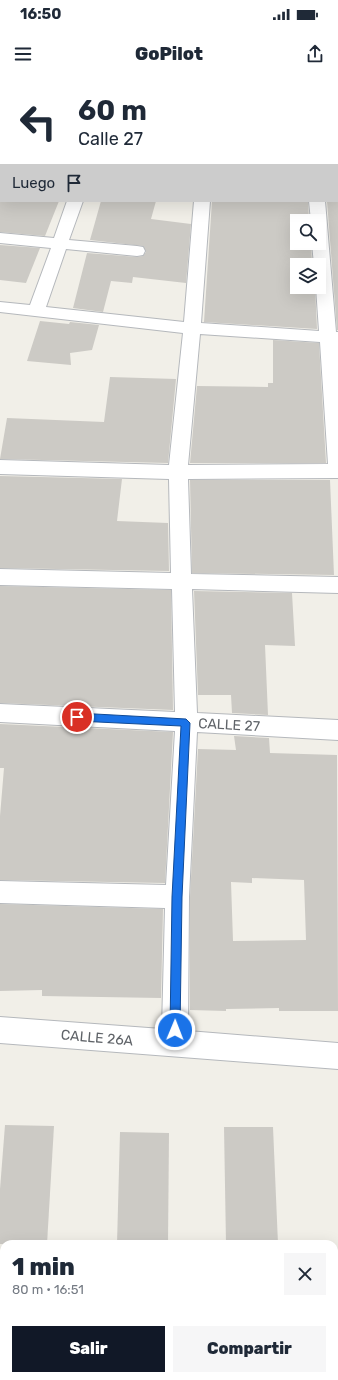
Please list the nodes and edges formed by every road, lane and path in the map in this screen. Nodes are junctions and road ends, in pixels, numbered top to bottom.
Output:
1 (75, 202) edge
2 (202, 202) edge
3 (317, 202) edge
4 (0, 238) edge
5 (60, 243) junction
6 (137, 250) dead end
7 (0, 308) edge
8 (36, 311) junction
9 (191, 328) junction
10 (333, 337) edge
11 (0, 467) edge
12 (338, 471) edge
13 (178, 472) junction
14 (0, 577) edge
15 (180, 580) junction
16 (338, 585) edge
17 (0, 713) edge
18 (186, 723) junction
19 (338, 730) edge
20 (0, 892) edge
21 (177, 897) junction
22 (0, 1030) edge
23 (175, 1044) junction
24 (338, 1056) edge

1 - 5 street
2 - 9 street
3 - 10 street
4 - 5 street
5 - 6 street
5 - 8 street
7 - 8 street
8 - 9 street
9 - 10 street
9 - 13 street
10 - 12 street
11 - 13 street
12 - 13 street
13 - 15 street
14 - 15 street
15 - 16 street
15 - 18 street
17 - 18 street, CALLE 27
18 - 19 street, CALLE 27
18 - 21 street
20 - 21 street
21 - 23 street
22 - 23 street, CALLE 26A
23 - 24 street, CALLE 26A

